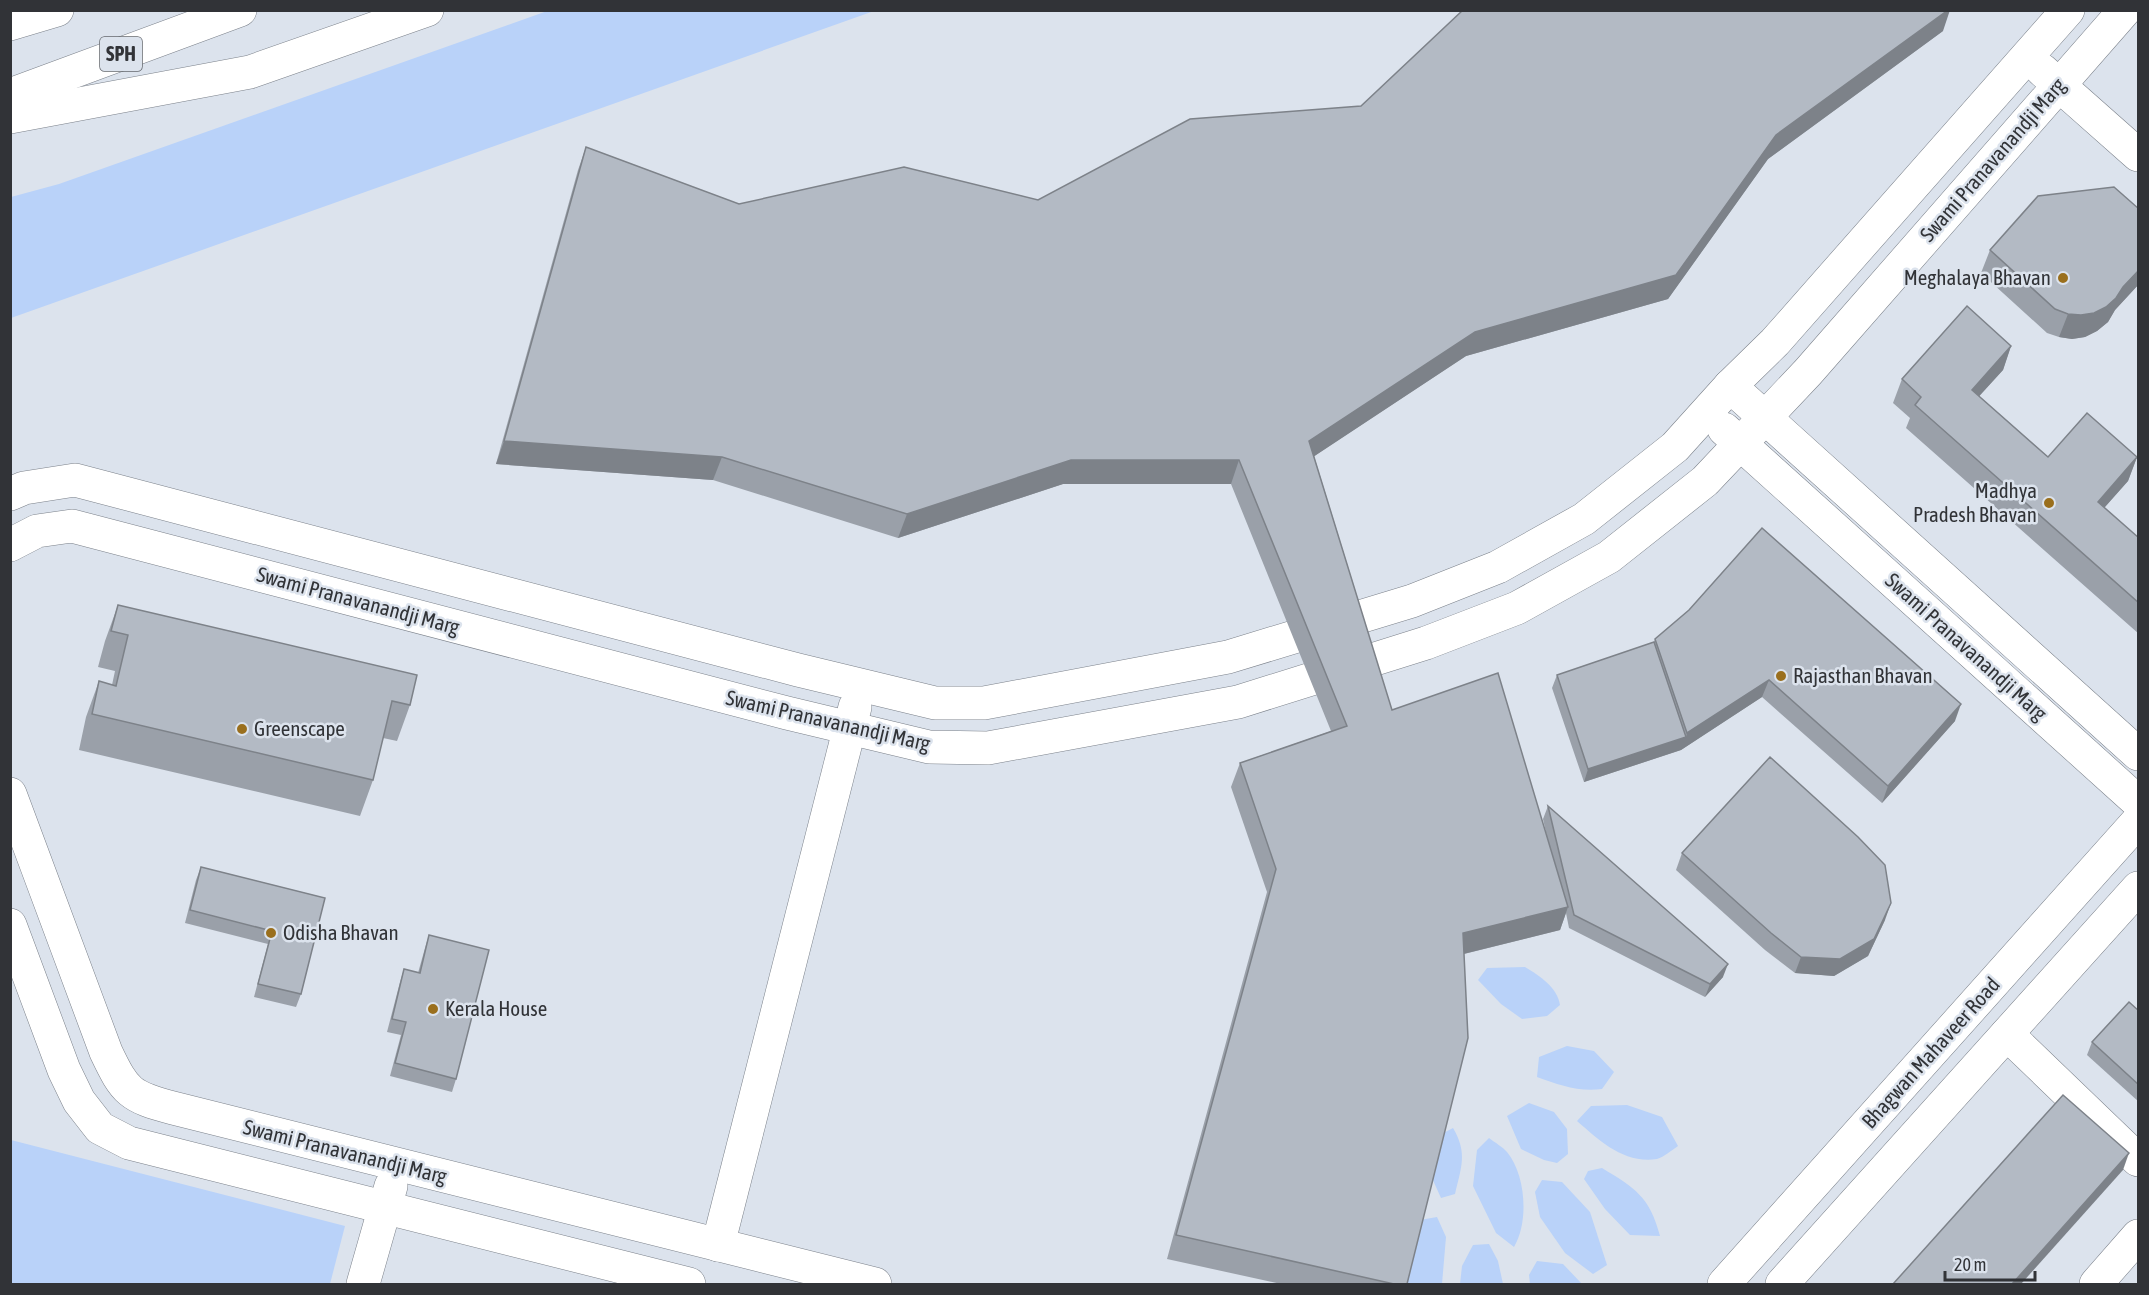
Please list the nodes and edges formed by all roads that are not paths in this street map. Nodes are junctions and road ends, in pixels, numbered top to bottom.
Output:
1 (57, 10) edge
2 (427, 10) edge
3 (2068, 10) edge
4 (2125, 10) edge
5 (235, 12) edge
6 (10, 24) edge
7 (2027, 57) junction
8 (2059, 85) junction
9 (10, 95) edge
10 (10, 117) edge
11 (2139, 155) edge
12 (1730, 386) junction
13 (1707, 413) junction
14 (1765, 417) junction
15 (1740, 444) junction
16 (10, 494) edge
17 (10, 545) edge
18 (861, 685) junction
19 (850, 729) junction
20 (2139, 754) edge
21 (10, 794) edge
22 (2139, 802) edge
23 (2139, 820) edge
24 (2139, 888) edge
25 (10, 925) edge
26 (2007, 1034) junction
27 (2139, 1160) edge
28 (397, 1164) junction
29 (385, 1208) junction
30 (2139, 1236) edge
31 (718, 1245) junction
32 (1792, 1281) edge
33 (363, 1284) edge
34 (689, 1284) edge
35 (875, 1284) edge
36 (1724, 1284) edge
37 (2096, 1284) edge

1 - 6 main road
2 - 10 main road
3 - 7 main road, Swami Pranavanandji Marg
4 - 8 main road, Swami Pranavanandji Marg
5 - 9 main road, SPH
7 - 8 main road
7 - 12 main road, Swami Pranavanandji Marg
8 - 11 main road
8 - 14 main road, Swami Pranavanandji Marg
12 - 13 main road, Swami Pranavanandji Marg
12 - 14 main road, Swami Pranavanandji Marg
13 - 15 main road, Swami Pranavanandji Marg
13 - 18 main road, Swami Pranavanandji Marg
14 - 15 main road, Swami Pranavanandji Marg
14 - 20 main road, Swami Pranavanandji Marg
15 - 19 main road, Swami Pranavanandji Marg
15 - 22 main road, Swami Pranavanandji Marg
16 - 18 main road, Swami Pranavanandji Marg
17 - 19 main road, Swami Pranavanandji Marg
18 - 19 main road
19 - 31 main road
21 - 28 main road, Swami Pranavanandji Marg
23 - 36 main road, Bhagwan Mahaveer Road
24 - 26 main road, Bhagwan Mahaveer Road
25 - 29 main road
26 - 27 main road
26 - 32 main road, Bhagwan Mahaveer Road
28 - 29 main road
28 - 31 main road, Swami Pranavanandji Marg
29 - 33 main road
29 - 34 main road
30 - 37 main road
31 - 35 main road, Swami Pranavanandji Marg

